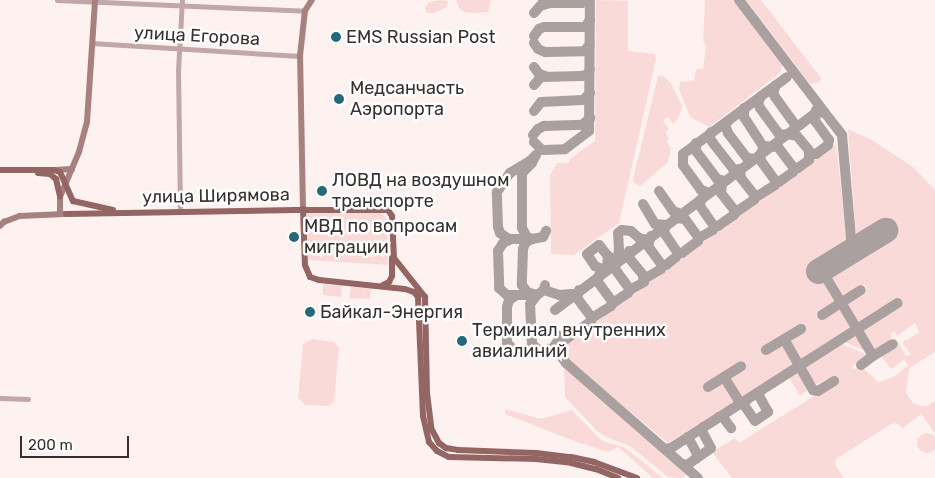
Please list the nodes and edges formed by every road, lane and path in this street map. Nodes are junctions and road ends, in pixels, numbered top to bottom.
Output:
1 (57, 0) edge
2 (241, 0) edge
3 (312, 0) edge
4 (95, 1) edge
5 (182, 3) edge
6 (241, 7) junction
7 (305, 12) junction
8 (92, 43) junction
9 (179, 48) junction
10 (300, 56) junction
11 (17, 169) junction
12 (72, 169) junction
13 (0, 170) edge
14 (54, 170) junction
15 (66, 183) junction
16 (60, 197) junction
17 (303, 210) junction
18 (180, 212) junction
19 (129, 213) junction
20 (63, 214) junction
21 (0, 226) edge
22 (392, 248) junction
23 (377, 286) junction
24 (0, 398) edge
25 (28, 399) dead end
26 (611, 471) junction
27 (618, 478) edge
28 (637, 478) edge

1 - 4 street
2 - 6 street
3 - 7 main road
4 - 5 street
4 - 8 main road
5 - 6 street
5 - 9 street
6 - 7 street
7 - 10 main road
8 - 9 street, улица Егорова
8 - 12 main road
9 - 10 street, улица Егорова
9 - 18 street
10 - 17 main road
11 - 13 main road
11 - 14 main road
11 - 16 main road
12 - 14 main road
12 - 15 main road
14 - 15 main road
15 - 16 main road
15 - 19 main road
16 - 20 main road
17 - 18 main road, улица Ширямова
17 - 22 main road, улица Ширямова
17 - 23 main road, улица Ширямова
18 - 19 main road, улица Ширямова
19 - 20 main road
20 - 21 main road
22 - 23 main road
22 - 26 main road, улица Ширямова
23 - 26 main road, улица Ширямова
24 - 25 street
26 - 27 main road, улица Ширямова
26 - 28 main road, улица Ширямова

